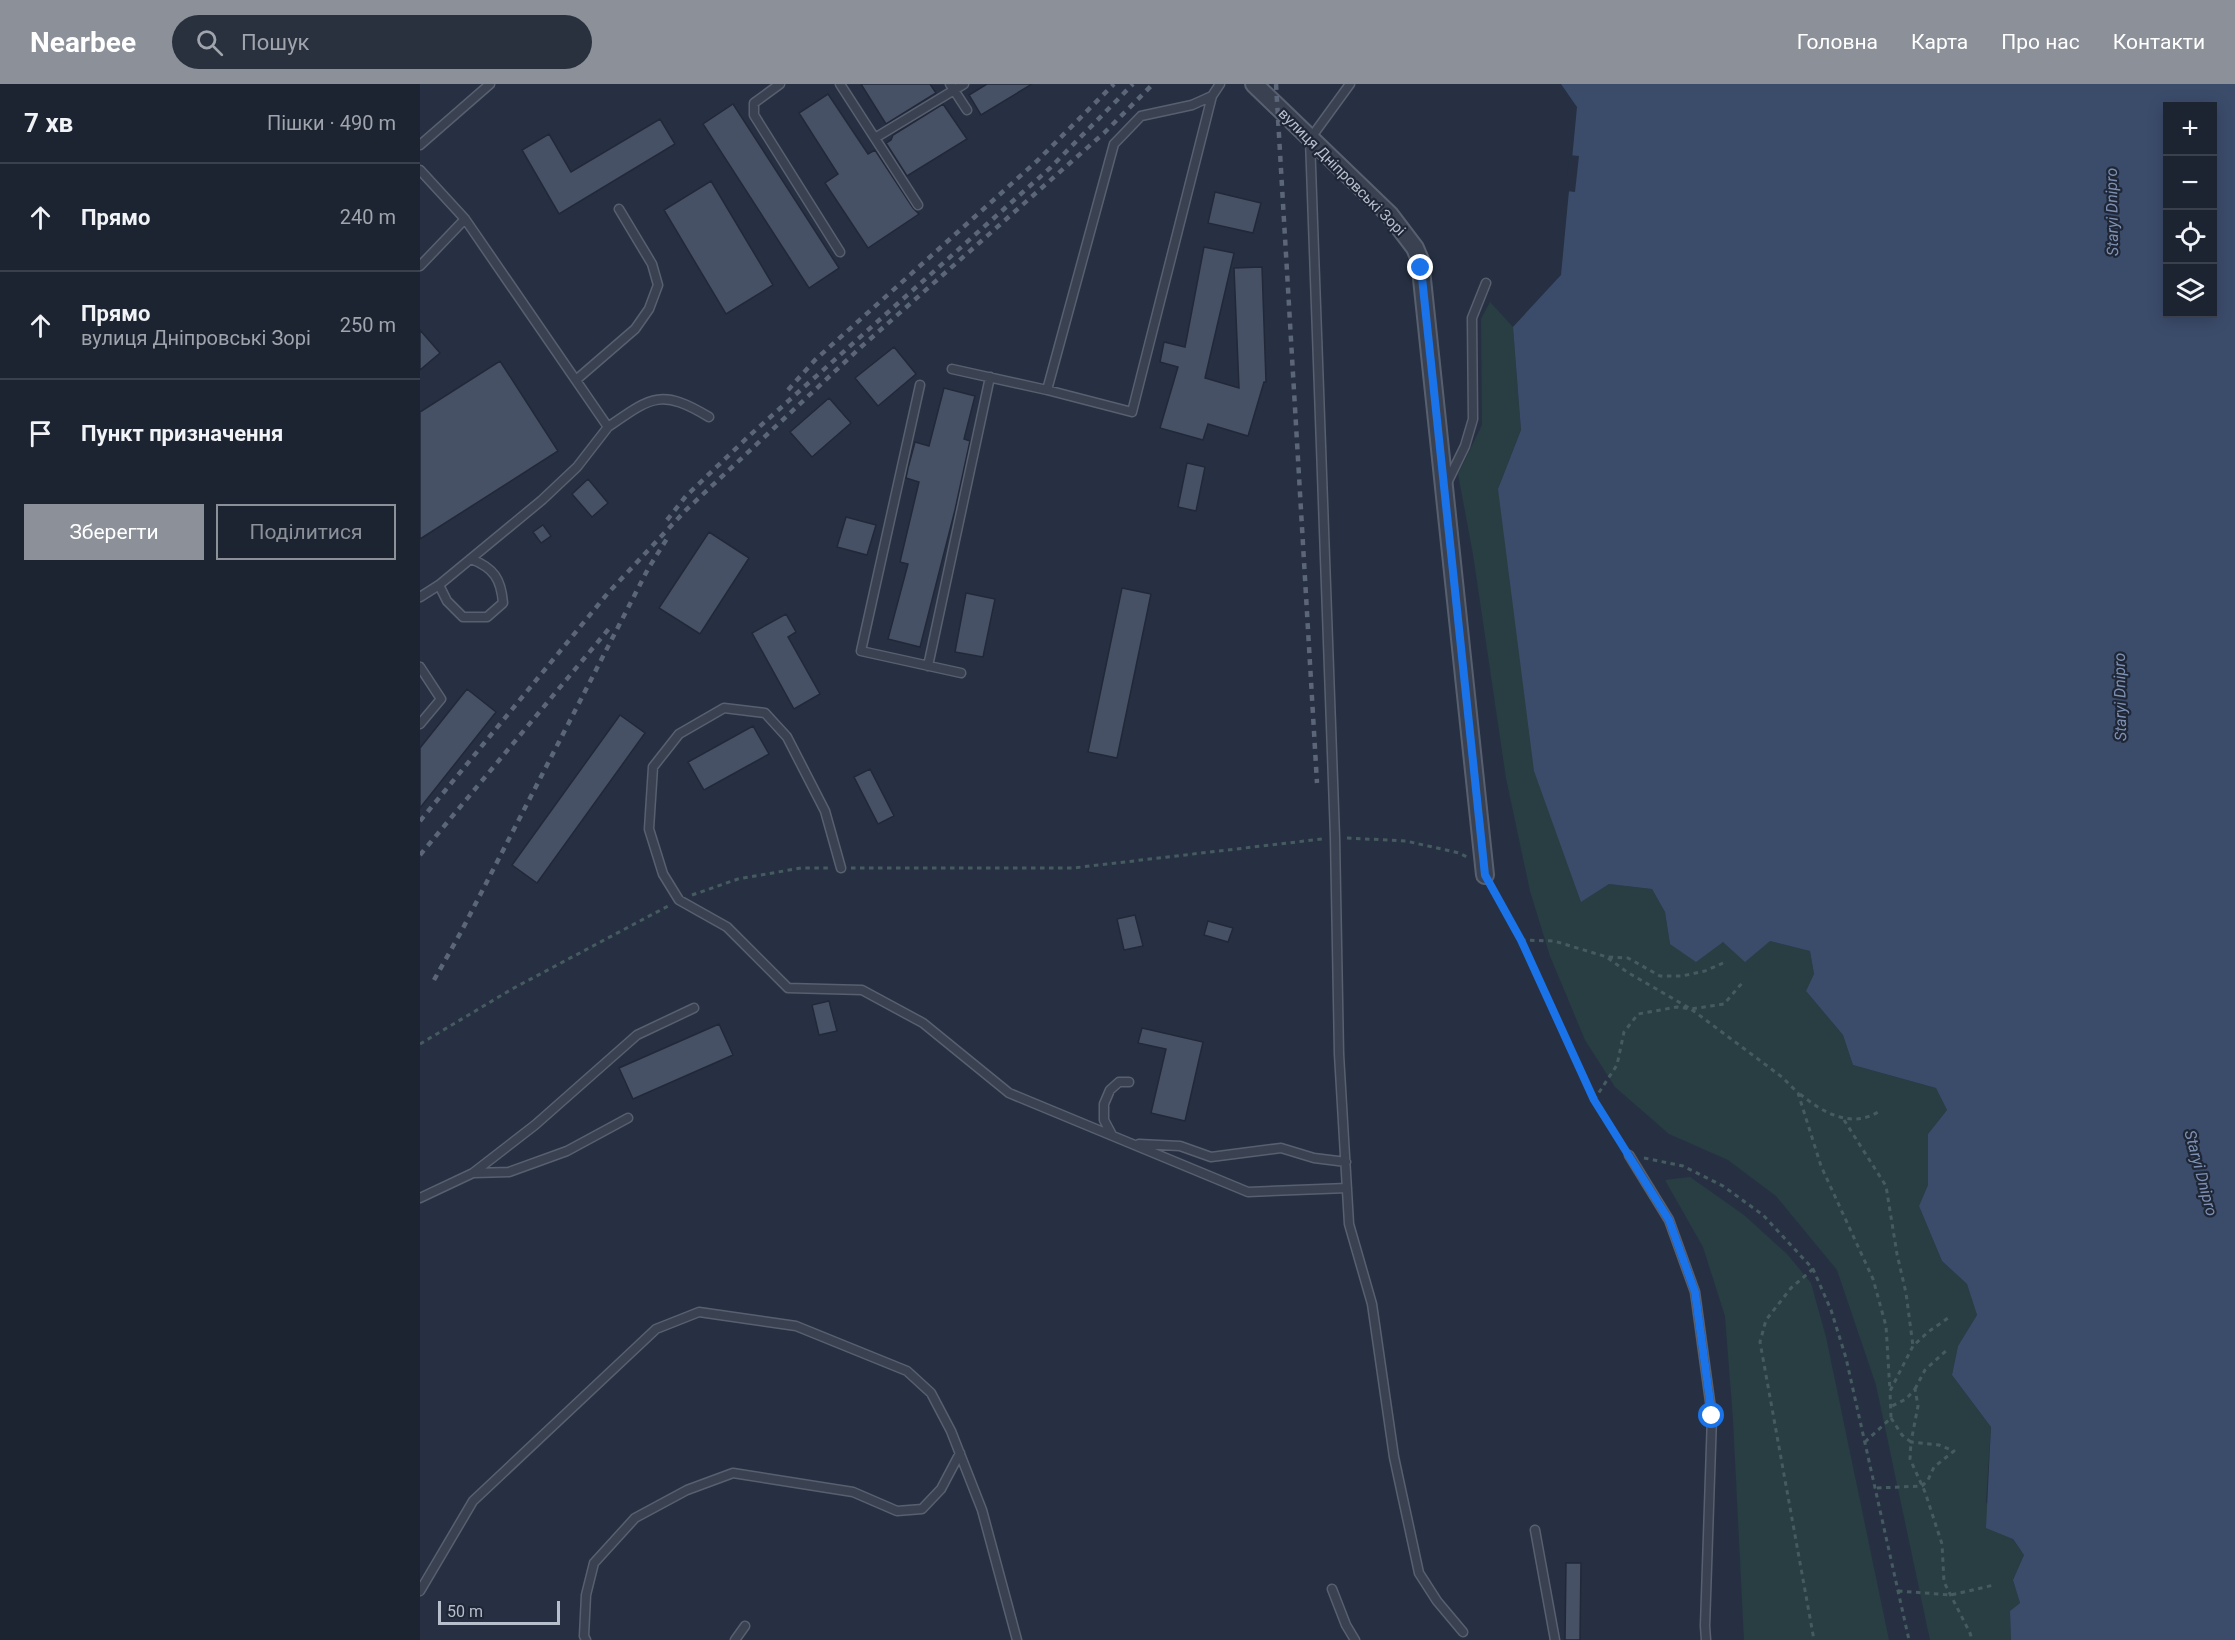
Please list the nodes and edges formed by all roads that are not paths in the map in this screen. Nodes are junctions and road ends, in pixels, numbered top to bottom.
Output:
1 (490, 84) edge
2 (780, 84) edge
3 (840, 84) edge
4 (964, 84) edge
5 (1220, 84) edge
6 (1254, 84) edge
7 (1350, 84) edge
8 (952, 87) edge
9 (1212, 96) junction
10 (967, 110) dead end
11 (875, 138) junction
12 (1310, 139) junction
13 (420, 146) edge
14 (420, 170) edge
15 (918, 205) dead end
16 (619, 209) dead end
17 (465, 219) junction
18 (840, 252) dead end
19 (420, 266) edge
20 (1486, 283) dead end
21 (952, 369) dead end
22 (990, 377) junction
23 (576, 380) junction
24 (920, 386) dead end
25 (1047, 390) junction
26 (709, 417) dead end
27 (608, 427) junction
28 (1444, 491) junction
29 (471, 560) junction
30 (439, 585) junction
31 (420, 597) edge
32 (928, 666) junction
33 (420, 667) edge
34 (961, 673) dead end
35 (420, 724) edge
36 (841, 868) road end
37 (1485, 875) road end
38 (694, 1008) dead end
39 (1129, 1082) dead end
40 (628, 1118) dead end
41 (1112, 1136) junction
42 (1133, 1144) junction
43 (1629, 1155) road end
44 (1346, 1162) junction
45 (473, 1173) junction
46 (1347, 1188) junction
47 (420, 1198) edge
48 (960, 1453) junction
49 (1534, 1530) dead end
50 (1332, 1589) dead end
51 (420, 1591) edge
52 (745, 1626) dead end
53 (1463, 1632) dead end
54 (586, 1640) edge
55 (735, 1640) edge
56 (1017, 1640) edge
57 (1354, 1640) edge
58 (1555, 1640) edge
59 (1706, 1640) edge

1 - 13 lane
2 - 18 lane
3 - 11 lane
4 - 8 lane
5 - 9 lane
6 - 12 street, вулиця Дніпровські Зорі
7 - 12 lane
8 - 10 lane
8 - 11 lane
9 - 25 lane
9 - 25 lane
11 - 15 lane
12 - 28 street, вулиця Дніпровські Зорі
12 - 44 lane
14 - 17 lane
16 - 23 lane
17 - 19 lane
17 - 23 lane
20 - 28 lane
21 - 22 lane
22 - 25 lane
22 - 32 lane
23 - 27 lane
24 - 32 lane
26 - 27 lane
27 - 29 lane
28 - 37 street, вулиця Дніпровські Зорі
29 - 30 lane
29 - 30 lane
30 - 31 lane
32 - 34 lane
33 - 35 lane
36 - 41 lane
38 - 45 lane
39 - 41 lane
40 - 45 lane
41 - 42 lane
42 - 44 lane
42 - 46 lane
43 - 59 lane
44 - 46 lane
45 - 47 lane
46 - 53 lane
48 - 51 lane
48 - 54 lane
48 - 56 lane
49 - 58 lane
50 - 57 lane
52 - 55 lane

